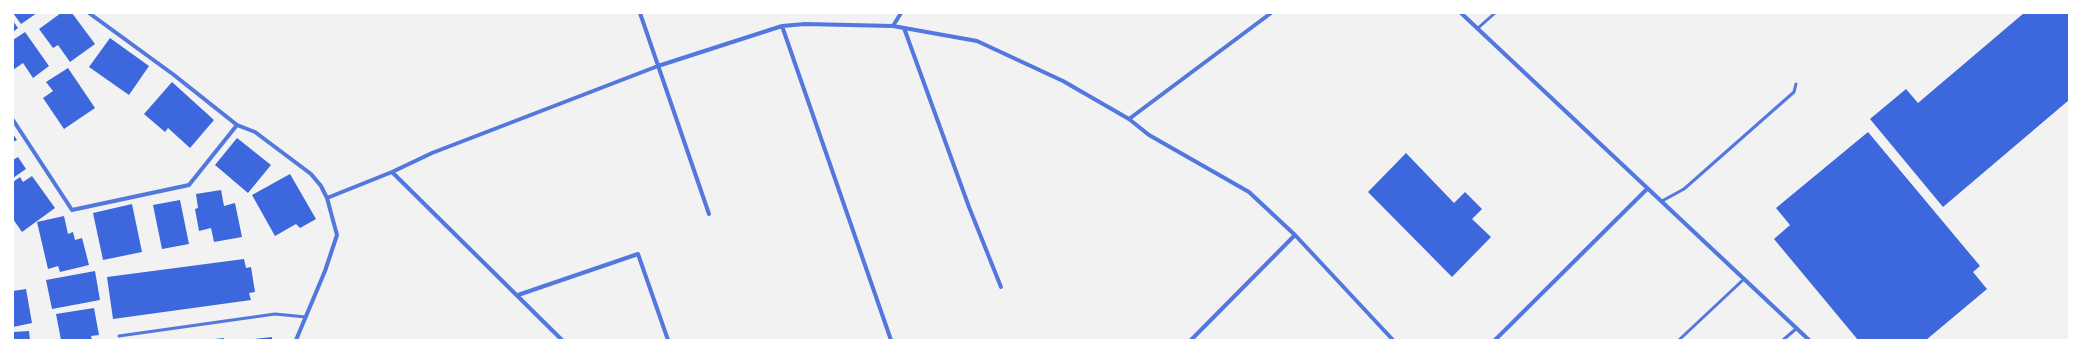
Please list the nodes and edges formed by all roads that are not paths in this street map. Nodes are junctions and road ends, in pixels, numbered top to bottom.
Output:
1 (88, 13) edge
2 (640, 13) edge
3 (901, 13) edge
4 (1271, 13) edge
5 (1461, 13) edge
6 (1495, 13) edge
7 (782, 26) junction
8 (893, 26) junction
9 (904, 28) junction
10 (1478, 28) junction
11 (658, 66) junction
12 (1796, 84) dead end
13 (1130, 119) junction
14 (13, 120) edge
15 (237, 125) junction
16 (392, 172) junction
17 (1647, 189) junction
18 (327, 198) junction
19 (1662, 201) junction
20 (709, 214) dead end
21 (1295, 235) junction
22 (1744, 278) junction
23 (1001, 287) dead end
24 (518, 295) junction
25 (306, 317) junction
26 (1797, 328) junction
27 (118, 336) dead end
28 (296, 340) edge
29 (562, 340) edge
30 (668, 340) edge
31 (891, 340) edge
32 (1191, 340) edge
33 (1393, 340) edge
34 (1495, 340) edge
35 (1679, 340) edge
36 (1783, 340) edge
37 (1810, 340) edge

1 - 15 street
2 - 11 street
3 - 8 street
4 - 13 street
5 - 10 street
6 - 10 lane
7 - 8 street
7 - 11 street
7 - 31 street
8 - 9 street
9 - 13 street
9 - 23 street
10 - 17 street
11 - 16 street
11 - 20 street
12 - 19 lane
13 - 21 street
14 - 15 street
15 - 18 street
16 - 18 street
16 - 24 street
17 - 19 street
17 - 34 street
18 - 25 street
19 - 22 street
21 - 32 street
21 - 33 street
22 - 26 street
22 - 35 lane
24 - 29 street
24 - 30 street
25 - 27 lane
25 - 28 street
26 - 36 lane
26 - 37 street

